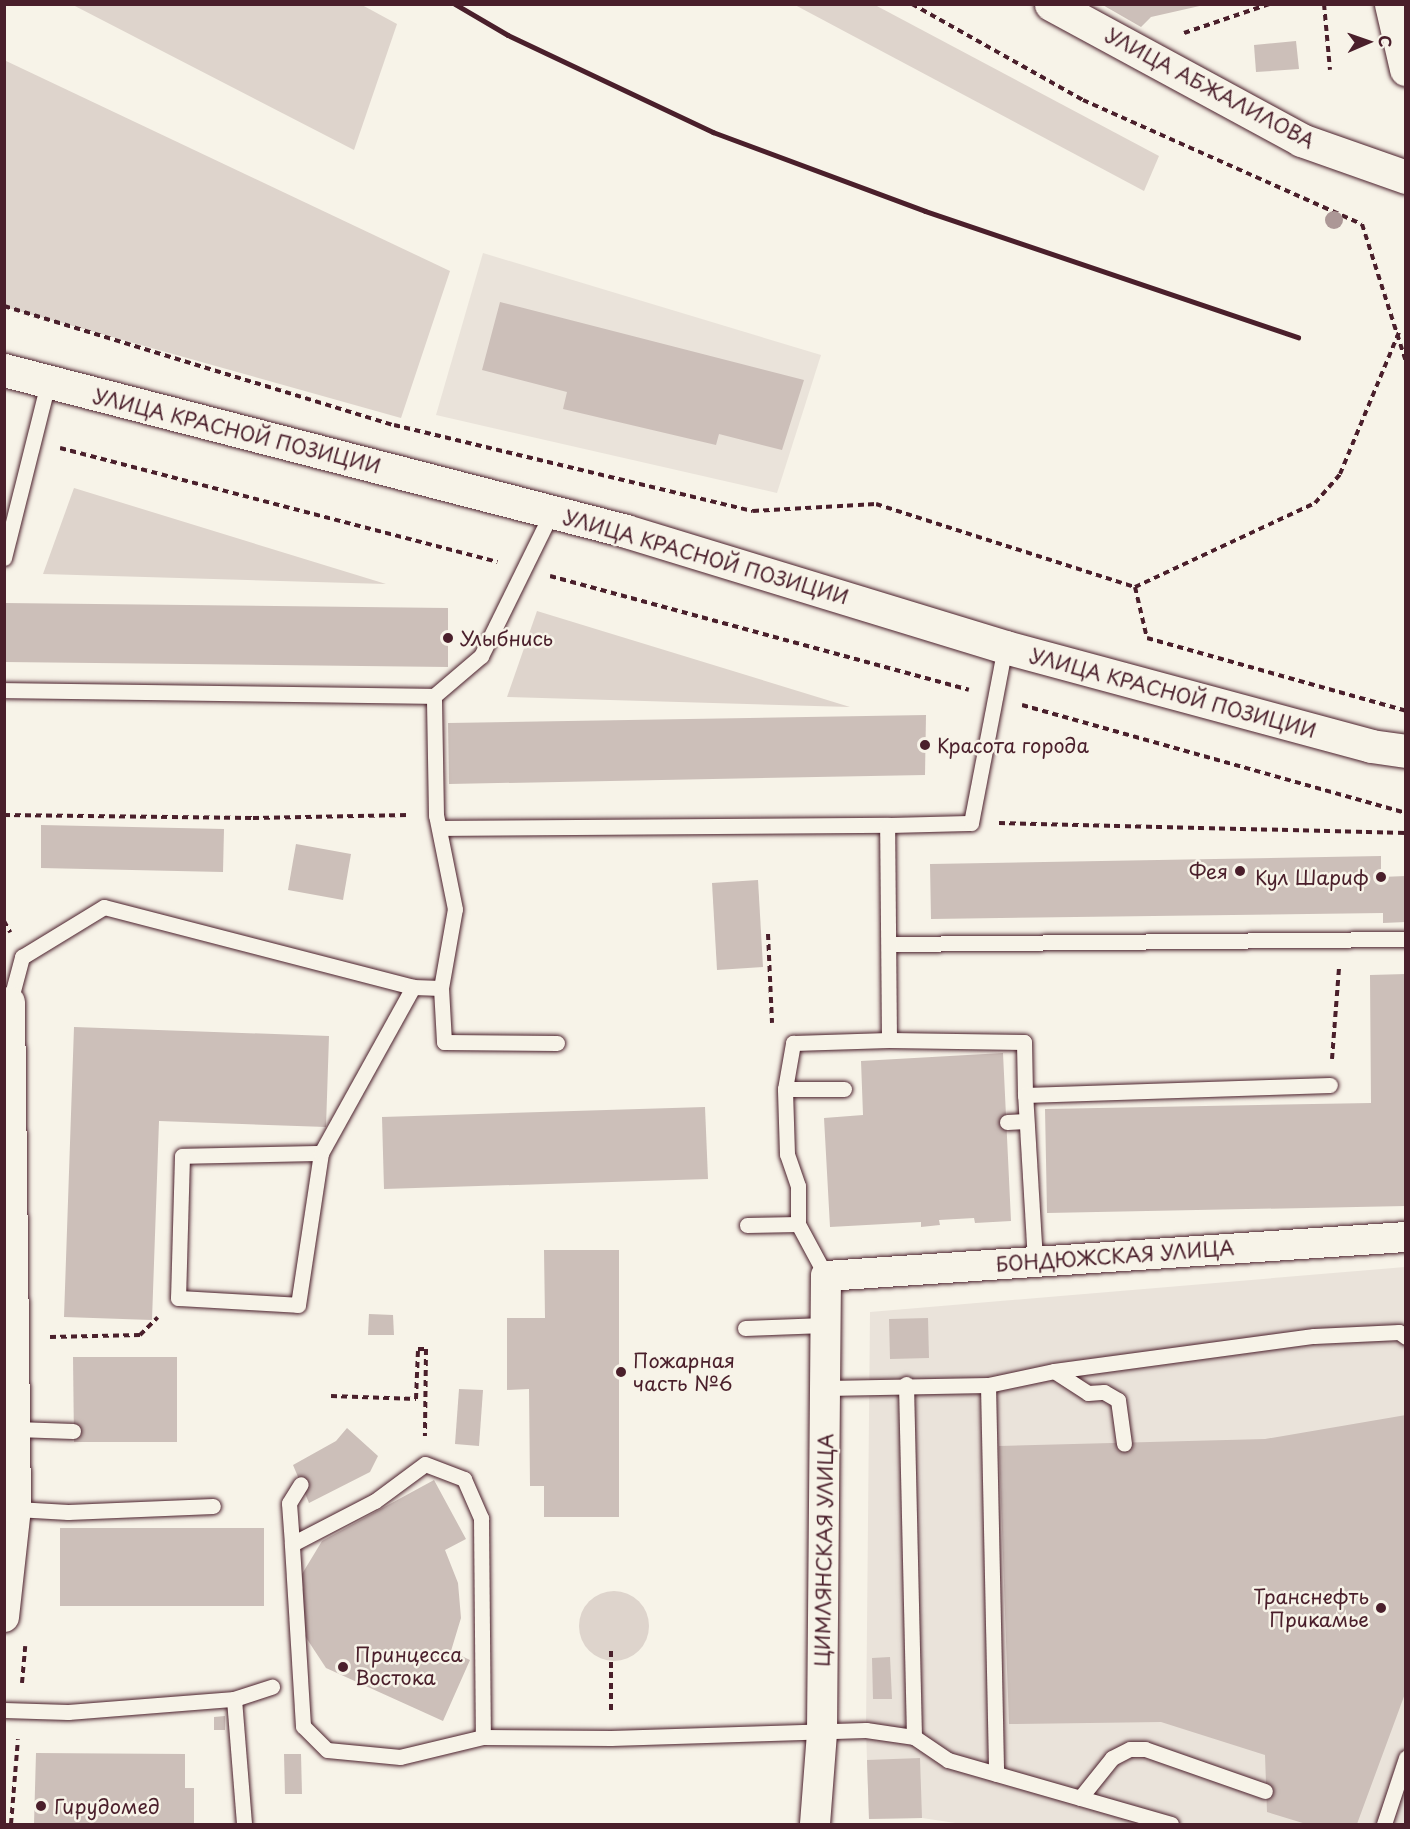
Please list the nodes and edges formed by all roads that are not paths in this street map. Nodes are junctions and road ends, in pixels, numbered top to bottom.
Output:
1 (1052, 4) edge
2 (1391, 4) edge
3 (1406, 69) edge
4 (1406, 177) edge
5 (4, 370) edge
6 (48, 383) junction
7 (552, 512) junction
8 (4, 558) edge
9 (1005, 647) junction
10 (4, 690) edge
11 (434, 696) junction
12 (1406, 751) edge
13 (438, 821) junction
14 (887, 825) junction
15 (1406, 939) edge
16 (890, 944) junction
17 (413, 987) junction
18 (441, 988) junction
19 (7, 1002) edge
20 (890, 1040) junction
21 (557, 1043) dead end
22 (1330, 1085) road end
23 (785, 1089) junction
24 (844, 1089) dead end
25 (1025, 1095) junction
26 (1026, 1121) junction
27 (1007, 1122) dead end
28 (321, 1153) junction
29 (798, 1224) junction
30 (747, 1225) dead end
31 (1406, 1237) edge
32 (1035, 1261) junction
33 (825, 1276) junction
34 (824, 1325) junction
35 (745, 1328) dead end
36 (1406, 1336) edge
37 (1054, 1371) junction
38 (906, 1384) junction
39 (988, 1385) junction
40 (826, 1388) junction
41 (16, 1429) junction
42 (73, 1431) dead end
43 (1124, 1444) dead end
44 (301, 1484) dead end
45 (213, 1506) dead end
46 (16, 1509) junction
47 (292, 1544) junction
48 (4, 1617) edge
49 (272, 1687) dead end
50 (234, 1699) junction
51 (4, 1710) edge
52 (822, 1733) junction
53 (483, 1737) junction
54 (914, 1737) junction
55 (1406, 1758) edge
56 (996, 1774) junction
57 (1264, 1791) dead end
58 (1080, 1798) junction
59 (244, 1824) edge
60 (815, 1824) edge
61 (1171, 1824) edge
62 (1384, 1824) edge

1 - 4 street, УЛИЦА АБЖАЛИЛОВА
2 - 3 street
5 - 6 street, УЛИЦА КРАСНОЙ ПОЗИЦИИ
6 - 7 street, УЛИЦА КРАСНОЙ ПОЗИЦИИ
6 - 8 lane
7 - 9 street, УЛИЦА КРАСНОЙ ПОЗИЦИИ
7 - 11 lane
9 - 12 street, УЛИЦА КРАСНОЙ ПОЗИЦИИ
9 - 14 lane
10 - 11 lane
11 - 13 lane
13 - 14 lane
13 - 18 lane
14 - 16 lane
15 - 16 lane
16 - 20 lane
17 - 18 lane
17 - 19 lane
17 - 28 lane
18 - 21 lane
19 - 41 street
20 - 23 lane
20 - 25 lane
22 - 25 lane
23 - 24 lane
23 - 29 lane
25 - 26 lane
26 - 27 lane
26 - 32 lane
28 - 28 lane
29 - 30 lane
29 - 33 lane
31 - 32 street, БОНДЮЖСКАЯ УЛИЦА
32 - 33 street, БОНДЮЖСКАЯ УЛИЦА
33 - 34 street, ЦИМЛЯНСКАЯ УЛИЦА
34 - 35 lane
34 - 40 street, ЦИМЛЯНСКАЯ УЛИЦА
36 - 37 lane
37 - 39 lane
37 - 43 lane
38 - 39 lane
38 - 40 lane
38 - 54 lane
39 - 56 lane
40 - 52 street, ЦИМЛЯНСКАЯ УЛИЦА
41 - 42 lane
41 - 46 street
44 - 47 lane
45 - 46 lane
46 - 48 street
47 - 53 lane
47 - 53 lane
49 - 50 lane
50 - 51 lane
50 - 59 lane
52 - 53 lane
52 - 54 lane
52 - 60 street, ЦИМЛЯНСКАЯ УЛИЦА
54 - 56 lane
55 - 62 lane
56 - 58 lane
57 - 58 lane
58 - 61 lane

